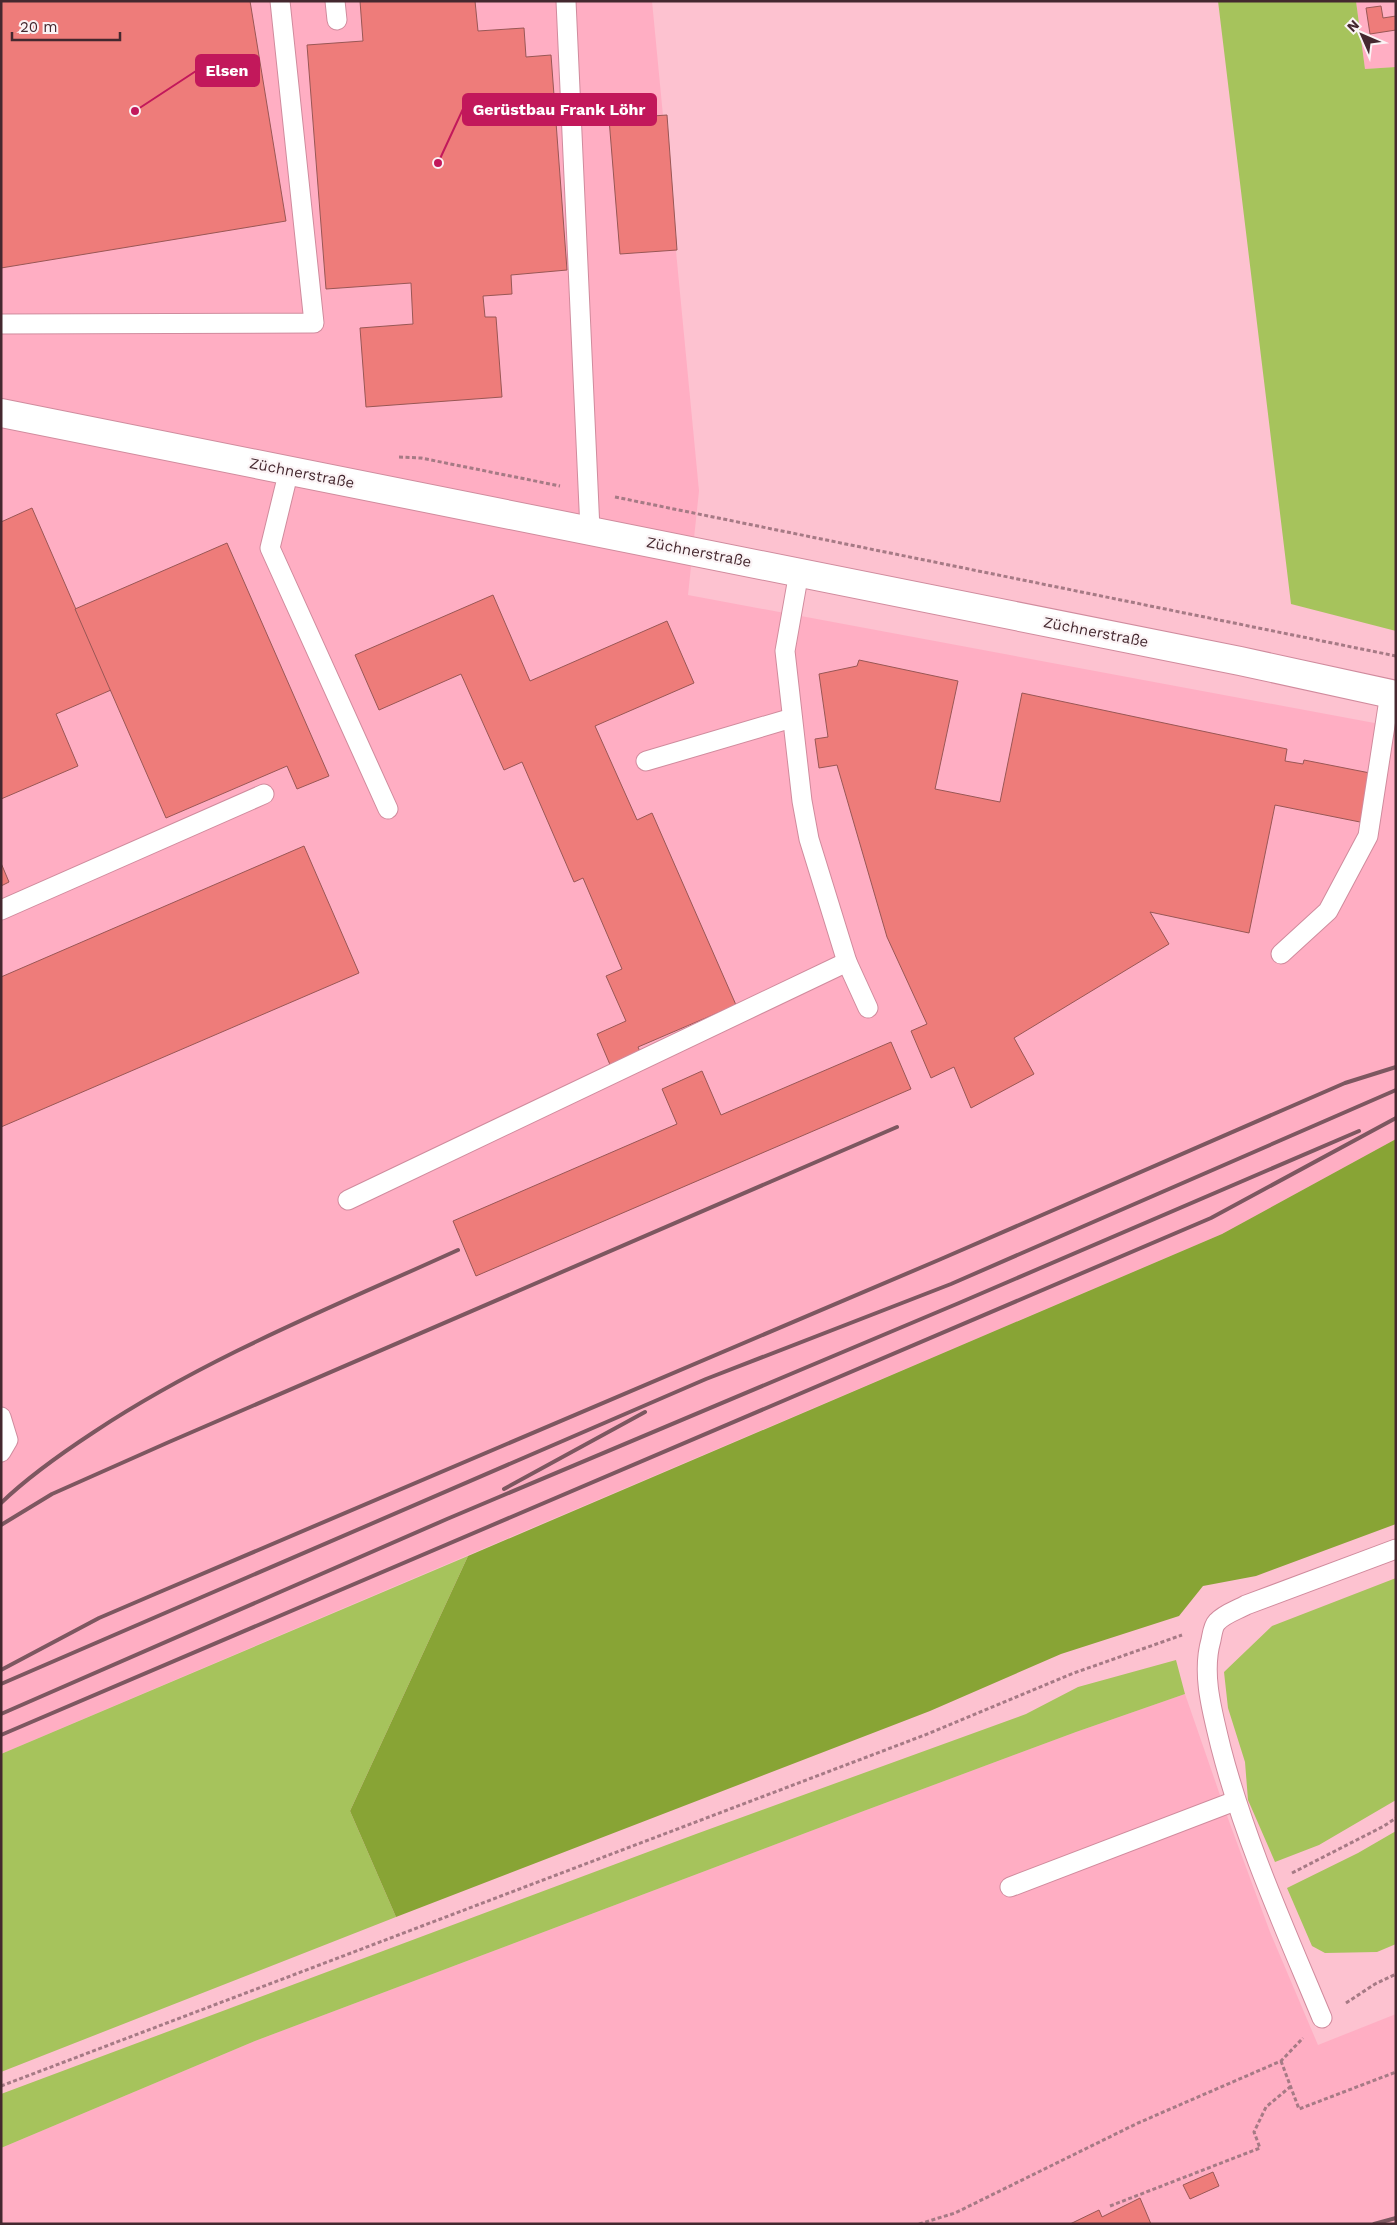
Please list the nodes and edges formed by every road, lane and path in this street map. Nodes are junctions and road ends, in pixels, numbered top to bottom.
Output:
1 (280, 1) edge
2 (335, 1) edge
3 (566, 1) edge
4 (337, 20) dead end
5 (1, 324) edge
6 (1, 412) edge
7 (288, 470) junction
8 (590, 530) junction
9 (799, 572) junction
10 (1393, 694) edge
11 (792, 718) junction
12 (646, 761) dead end
13 (264, 794) dead end
14 (388, 809) dead end
15 (1, 910) edge
16 (1281, 954) dead end
17 (847, 962) junction
18 (868, 1008) dead end
19 (348, 1200) dead end
20 (1, 1417) edge
21 (1, 1452) edge
22 (1396, 1549) edge
23 (1216, 1623) junction
24 (1235, 1801) junction
25 (1396, 1818) edge
26 (1267, 1885) junction
27 (1010, 1887) dead end
28 (1396, 1974) edge
29 (1322, 2018) junction
30 (1281, 2061) junction
31 (1396, 2072) edge
32 (1, 2086) edge
33 (1290, 2087) junction
34 (1110, 2206) dead end
35 (919, 2224) edge

1 - 5 lane
2 - 4 lane
3 - 8 lane
6 - 7 street, Züchnerstraße
7 - 8 street, Züchnerstraße
7 - 14 lane
8 - 9 street, Züchnerstraße
9 - 10 street, Züchnerstraße
9 - 11 lane
10 - 16 lane
11 - 12 lane
11 - 17 lane
13 - 15 lane
17 - 18 lane
17 - 19 lane
20 - 21 lane
22 - 23 lane
23 - 24 lane
23 - 32 path
24 - 26 lane
24 - 27 lane
25 - 26 path
26 - 29 lane
28 - 29 path
29 - 30 path
30 - 33 path
30 - 35 path
31 - 33 path
33 - 34 path

